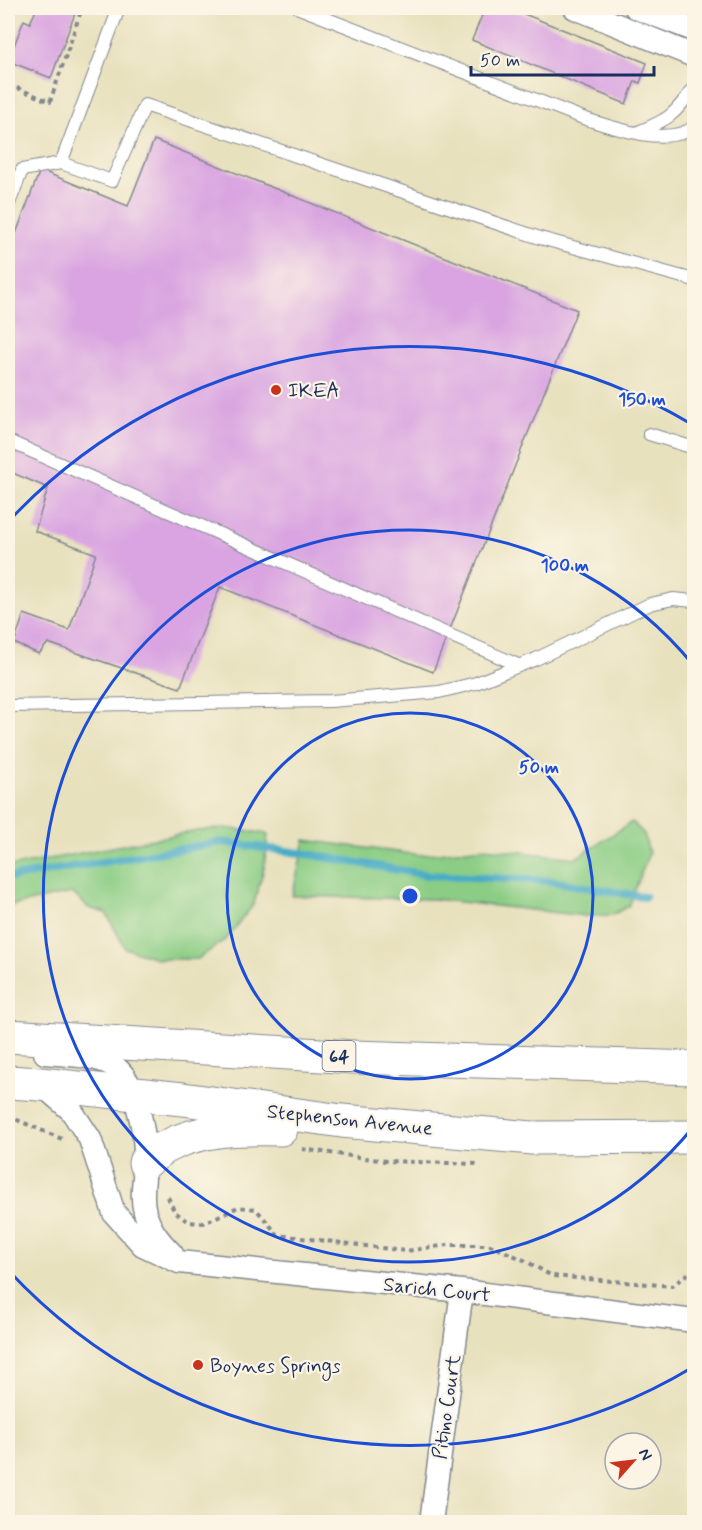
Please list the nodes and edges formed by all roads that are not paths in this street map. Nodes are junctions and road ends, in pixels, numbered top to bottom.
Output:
1 (119, 8) edge
2 (299, 8) edge
3 (575, 8) edge
4 (636, 8) edge
5 (694, 30) edge
6 (694, 56) edge
7 (694, 87) edge
8 (694, 127) edge
9 (636, 132) junction
10 (61, 163) junction
11 (8, 206) edge
12 (694, 280) edge
13 (649, 434) dead end
14 (8, 441) edge
15 (694, 448) edge
16 (694, 601) edge
17 (518, 665) junction
18 (8, 706) edge
19 (8, 1036) edge
20 (8, 1044) edge
21 (682, 1068) edge
22 (8, 1082) edge
23 (40, 1084) junction
24 (133, 1093) junction
25 (342, 1121) junction
26 (680, 1137) edge
27 (145, 1162) junction
28 (179, 1262) junction
29 (462, 1291) junction
30 (694, 1321) edge
31 (431, 1522) edge

1 - 10 lane
2 - 9 lane
3 - 6 street
4 - 5 street
7 - 9 lane
8 - 9 lane
10 - 11 lane
10 - 12 lane
13 - 15 lane
14 - 17 lane
16 - 17 lane
17 - 18 lane
19 - 21 main road, 64
20 - 24 street
22 - 23 main road, Stephenson Avenue
23 - 24 main road, Stephenson Avenue
23 - 28 street, Sarich Court
24 - 25 main road, Stephenson Avenue
24 - 27 street
25 - 26 main road, Stephenson Avenue
25 - 27 main road
27 - 28 street
28 - 29 street, Sarich Court
29 - 30 street, Sarich Court
29 - 31 street, Pitino Court

